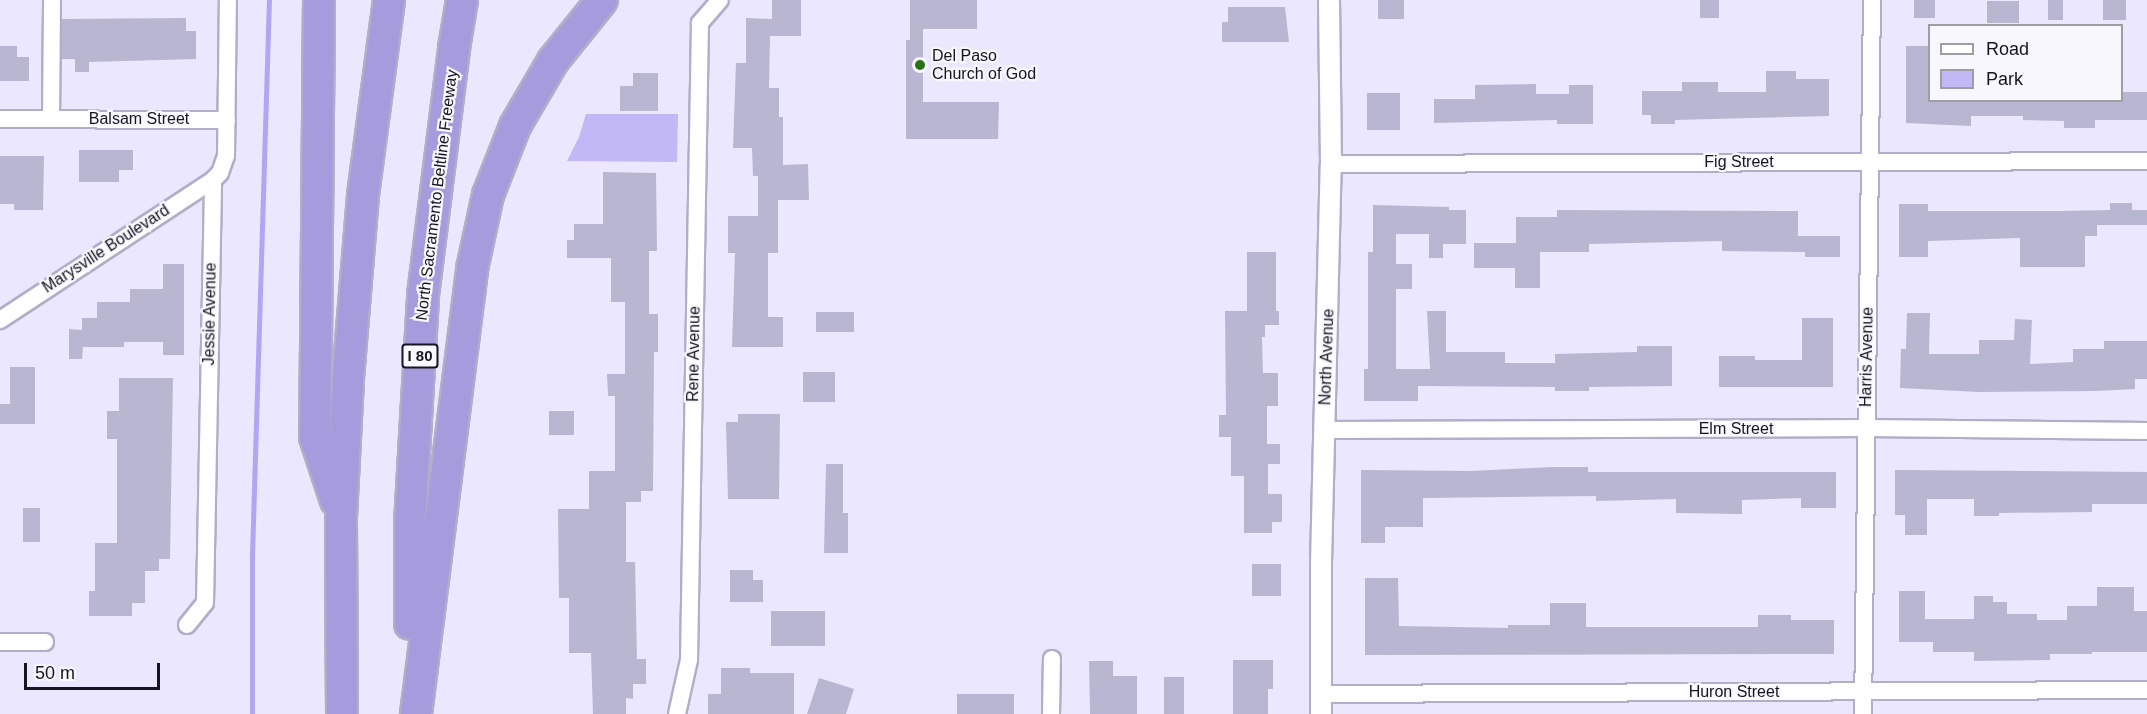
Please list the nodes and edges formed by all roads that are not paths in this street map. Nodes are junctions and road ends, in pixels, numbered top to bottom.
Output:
1 (52, 0) edge
2 (228, 0) edge
3 (319, 0) edge
4 (389, 0) edge
5 (462, 0) edge
6 (602, 0) edge
7 (720, 0) edge
8 (1329, 0) edge
9 (1872, 0) edge
10 (0, 119) edge
11 (51, 119) junction
12 (227, 120) junction
13 (2147, 161) edge
14 (1870, 162) junction
15 (1331, 164) junction
16 (213, 180) junction
17 (0, 320) edge
18 (1866, 428) junction
19 (1325, 430) junction
20 (2147, 431) edge
21 (341, 517) junction
22 (187, 625) dead end
23 (0, 642) edge
24 (45, 642) dead end
25 (1052, 659) dead end
26 (2147, 690) edge
27 (1863, 692) junction
28 (1322, 694) junction
29 (342, 714) edge
30 (411, 714) edge
31 (416, 714) edge
32 (677, 714) edge
33 (1051, 714) edge
34 (1321, 714) edge
35 (1863, 714) edge

1 - 11 street
2 - 12 street, Jessie Avenue
3 - 21 highway
4 - 21 highway
5 - 30 highway, North Sacramento Beltline Freeway / I 80
6 - 31 highway
7 - 32 street, Rene Avenue
8 - 15 street, North Avenue
9 - 14 street, Harris Avenue
10 - 11 street, Balsam Street
11 - 12 street, Balsam Street
12 - 16 street, Jessie Avenue
13 - 14 street, Fig Street
14 - 15 street, Fig Street
14 - 18 street, Harris Avenue
15 - 19 street, North Avenue
16 - 17 street, Marysville Boulevard
16 - 22 street, Jessie Avenue
18 - 19 street, Elm Street
18 - 20 street, Elm Street
18 - 27 street, Harris Avenue
19 - 28 street, North Avenue
21 - 29 highway
23 - 24 street
25 - 33 street
26 - 27 street, Huron Street
27 - 28 street, Huron Street
27 - 35 street, Harris Avenue
28 - 34 street, North Avenue

